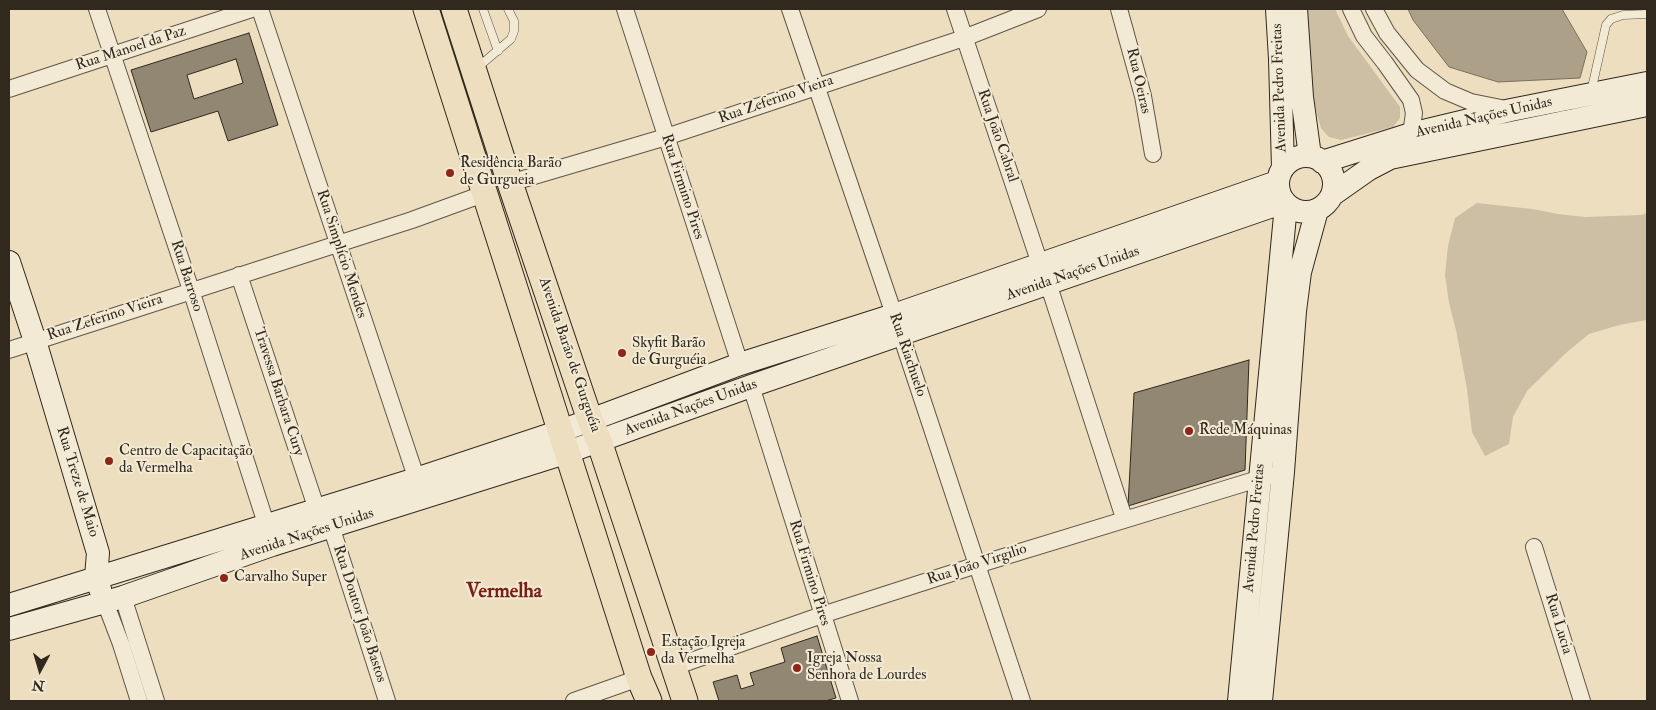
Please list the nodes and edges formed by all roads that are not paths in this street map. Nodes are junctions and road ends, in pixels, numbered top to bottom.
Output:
1 (96, 9) edge
2 (252, 9) edge
3 (260, 9) edge
4 (426, 9) edge
5 (454, 9) edge
6 (483, 9) edge
7 (508, 9) edge
8 (625, 9) edge
9 (790, 9) edge
10 (955, 9) edge
11 (1038, 9) edge
12 (1119, 9) edge
13 (1277, 9) edge
14 (1296, 9) edge
15 (1351, 9) edge
16 (1374, 9) edge
17 (1647, 14) edge
18 (964, 38) junction
19 (498, 51) junction
20 (112, 55) junction
21 (474, 71) junction
22 (1647, 83) edge
23 (816, 86) junction
24 (9, 89) edge
25 (1591, 94) junction
26 (1647, 105) edge
27 (1511, 110) junction
28 (1411, 134) junction
29 (666, 137) junction
30 (1153, 154) dead end
31 (1316, 159) junction
32 (510, 183) junction
33 (1282, 189) junction
34 (486, 193) junction
35 (1324, 202) junction
36 (337, 244) junction
37 (9, 262) edge
38 (1044, 273) junction
39 (239, 275) junction
40 (191, 290) junction
41 (897, 325) junction
42 (35, 341) junction
43 (9, 350) edge
44 (740, 364) junction
45 (751, 386) junction
46 (594, 431) junction
47 (565, 442) junction
48 (1282, 472) junction
49 (1260, 477) junction
50 (420, 489) junction
51 (324, 518) junction
52 (1124, 518) junction
53 (270, 535) junction
54 (1534, 547) dead end
55 (977, 565) junction
56 (106, 574) junction
57 (114, 600) junction
58 (9, 605) edge
59 (822, 615) junction
60 (9, 629) edge
61 (674, 667) junction
62 (639, 678) junction
63 (139, 701) edge
64 (156, 701) edge
65 (387, 701) edge
66 (574, 701) edge
67 (649, 701) edge
68 (685, 701) edge
69 (850, 701) edge
70 (1022, 701) edge
71 (1239, 701) edge
72 (1261, 701) edge
73 (1582, 701) edge

1 - 20 street, Rua Barroso
2 - 20 street, Rua Manoel da Paz
3 - 36 street, Rua Simplício Mendes
4 - 34 main road, Avenida Barão de Gurguéia
5 - 21 main road, Avenida Barão de Gurguéia
6 - 19 lane
7 - 19 lane
8 - 29 street, Rua Firmino Pires
9 - 23 street, Rua Riachuelo
10 - 18 street, Rua João Cabral
11 - 18 street, Rua Zeferino Vieira
12 - 30 street, Rua Oeiras
13 - 33 street, Avenida Pedro Freitas
14 - 31 street, Avenida Pedro Freitas
15 - 28 street
16 - 27 street
17 - 25 lane
18 - 23 street, Rua Zeferino Vieira
18 - 38 street, Rua João Cabral
19 - 21 lane
20 - 24 street, Rua Manoel da Paz
20 - 40 street, Rua Barroso
21 - 32 main road, Avenida Barão de Gurguéia
22 - 25 street, Avenida Nações Unidas
23 - 29 street, Rua Zeferino Vieira
23 - 41 street, Rua Riachuelo
25 - 27 street, Avenida Nações Unidas
26 - 35 street, Avenida Nações Unidas
27 - 28 street, Avenida Nações Unidas
28 - 31 street, Avenida Nações Unidas
29 - 32 street, Rua Zeferino Vieira
29 - 44 street, Rua Firmino Pires
31 - 33 street
31 - 35 street
32 - 46 main road, Avenida Barão de Gurguéia
33 - 35 street
33 - 38 street, Avenida Nações Unidas
33 - 49 street, Avenida Pedro Freitas
34 - 36 street, Rua Zeferino Vieira
34 - 47 main road, Avenida Barão de Gurguéia
35 - 48 street, Avenida Pedro Freitas
36 - 39 street, Rua Zeferino Vieira
36 - 50 street, Rua Simplício Mendes
37 - 42 street, Rua Treze de Maio
38 - 41 street, Avenida Nações Unidas
38 - 52 street, Rua João Cabral
39 - 40 street, Rua Zeferino Vieira
39 - 51 street, Travessa Barbara Cury
40 - 42 street, Rua Zeferino Vieira
40 - 53 street, Rua Barroso
41 - 44 street, Avenida Nações Unidas
41 - 45 street, Avenida Nações Unidas
41 - 55 street, Rua Riachuelo
42 - 43 street, Rua Zeferino Vieira
42 - 56 street, Rua Treze de Maio
44 - 46 street, Avenida Nações Unidas
45 - 46 street, Avenida Nações Unidas
45 - 59 street, Rua Firmino Pires
46 - 47 street, Avenida Nações Unidas
46 - 61 main road, Avenida Barão de Gurguéia
47 - 50 street, Avenida Nações Unidas
47 - 62 main road, Avenida Barão de Gurguéia
48 - 49 street, Rua João Virgilio
48 - 72 street, Avenida Pedro Freitas
49 - 52 street, Rua João Virgilio
49 - 71 street, Avenida Pedro Freitas
50 - 51 street, Avenida Nações Unidas
51 - 53 street, Avenida Nações Unidas
51 - 65 street, Rua Doutor João Bastos
52 - 55 street, Rua João Virgilio
53 - 56 street, Avenida Nações Unidas
53 - 57 street, Avenida Nações Unidas
54 - 73 street, Rua Lucia
55 - 59 street, Rua João Virgilio
55 - 70 street, Rua Riachuelo
56 - 57 street
56 - 58 street, Avenida Nações Unidas
57 - 60 street, Avenida Nações Unidas
57 - 63 street
57 - 64 street
59 - 61 street, Rua João Virgilio
59 - 69 street, Rua Firmino Pires
61 - 68 main road, Avenida Barão de Gurguéia
62 - 66 street
62 - 67 main road, Avenida Barão de Gurguéia

